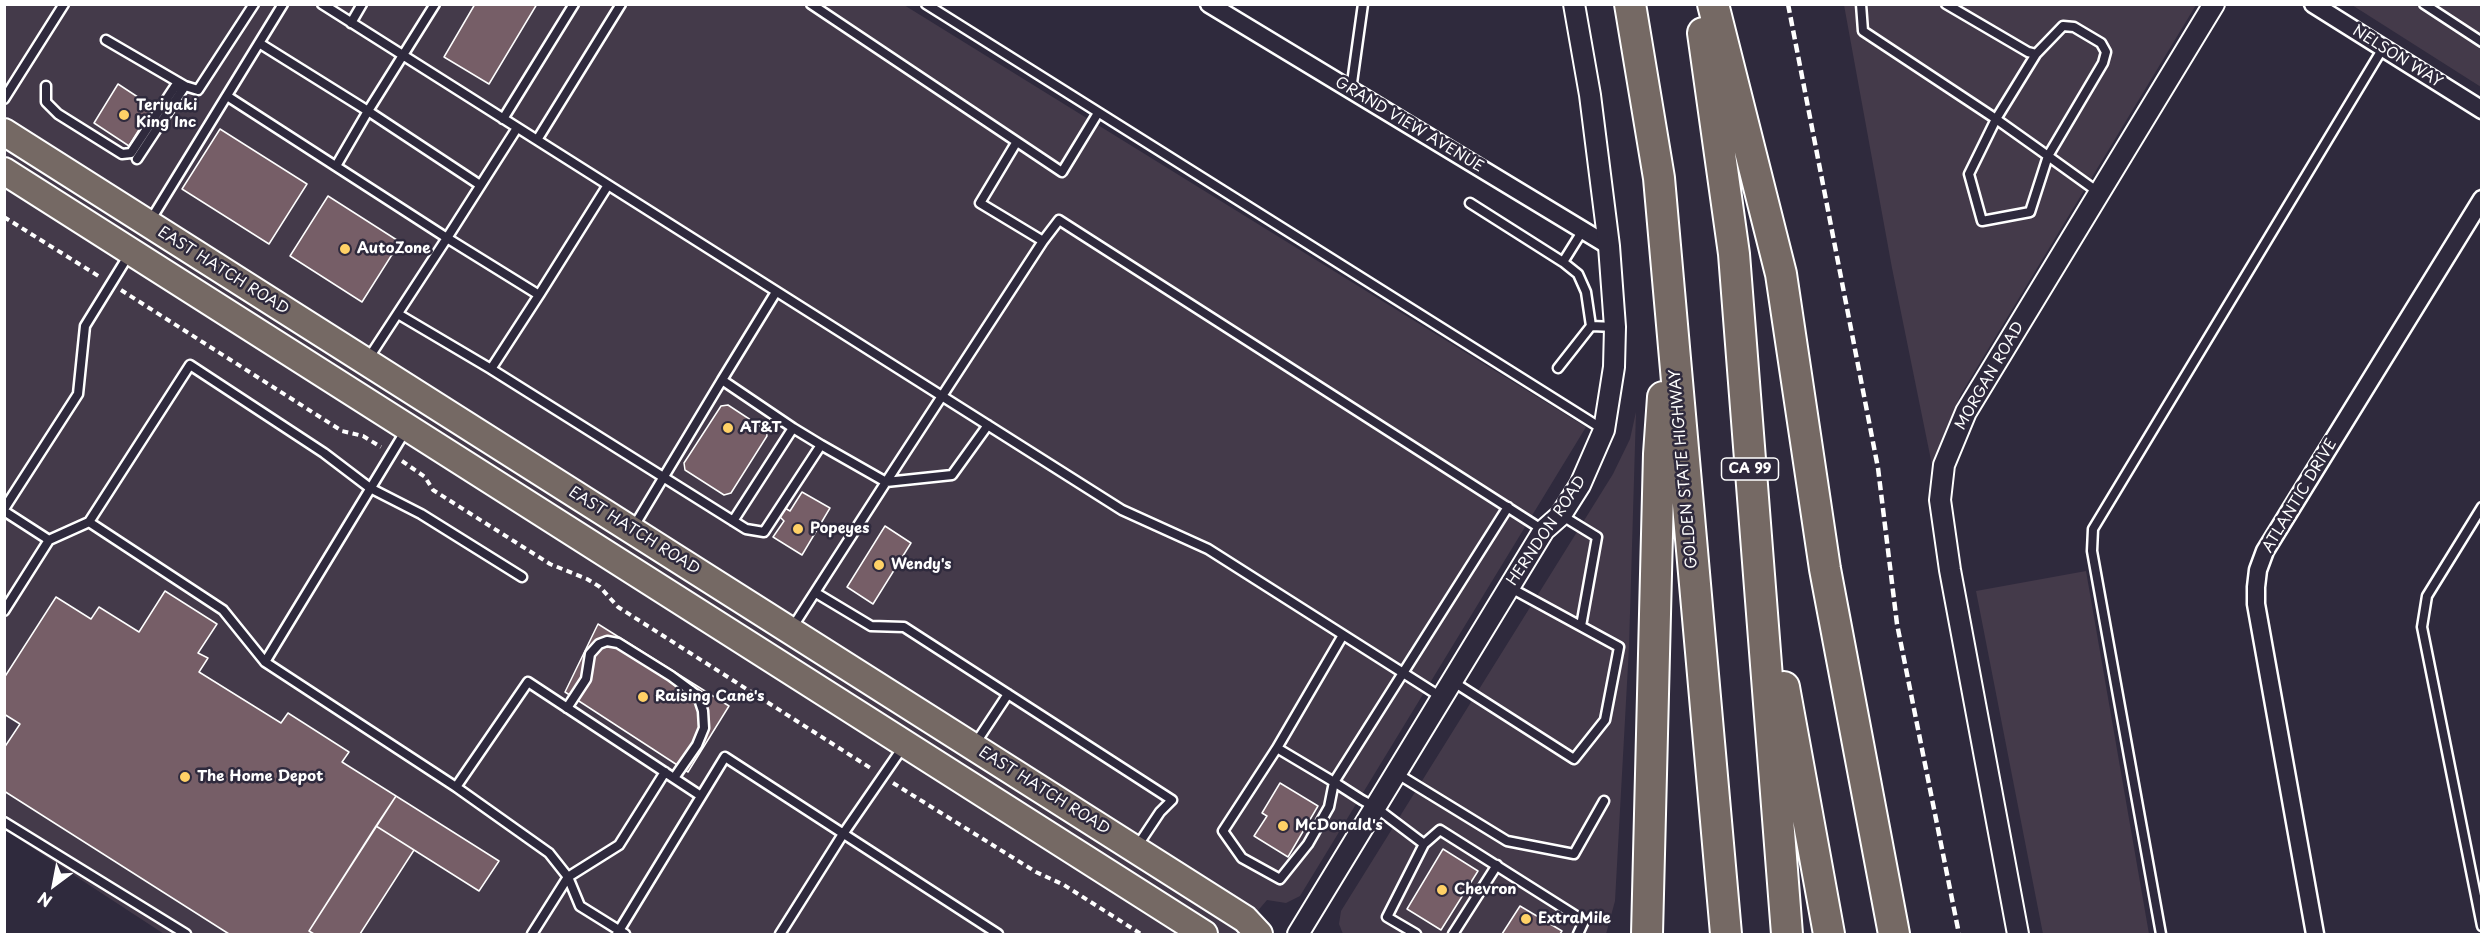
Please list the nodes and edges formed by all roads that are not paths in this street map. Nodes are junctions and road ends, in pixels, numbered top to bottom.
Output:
1 (64, 4) edge
2 (254, 4) edge
3 (283, 4) edge
4 (322, 4) edge
5 (362, 4) edge
6 (435, 4) edge
7 (574, 4) edge
8 (621, 4) edge
9 (811, 4) edge
10 (926, 4) edge
11 (1363, 4) edge
12 (1574, 4) edge
13 (1630, 4) edge
14 (1699, 4) edge
15 (1713, 4) edge
16 (1861, 4) edge
17 (1946, 4) edge
18 (2214, 4) edge
19 (2313, 4) edge
20 (2424, 4) edge
21 (1212, 5) edge
22 (351, 23) junction
23 (106, 40) dead end
24 (2481, 42) edge
25 (259, 43) junction
26 (2383, 48) junction
27 (2036, 54) junction
28 (403, 56) junction
29 (182, 84) junction
30 (46, 86) dead end
31 (1351, 90) junction
32 (227, 96) junction
33 (4, 99) edge
34 (2481, 110) edge
35 (368, 111) junction
36 (1098, 113) junction
37 (503, 119) junction
38 (1996, 119) junction
39 (517, 128) junction
40 (4, 132) edge
41 (537, 140) junction
42 (1016, 143) junction
43 (2048, 156) junction
44 (137, 159) dead end
45 (336, 166) junction
46 (4, 171) edge
47 (480, 185) junction
48 (608, 185) junction
49 (2098, 192) junction
50 (2481, 199) edge
51 (1470, 202) dead end
52 (148, 223) junction
53 (1583, 230) junction
54 (447, 238) junction
55 (1043, 241) junction
56 (1609, 246) junction
57 (131, 252) junction
58 (1563, 262) junction
59 (776, 292) junction
60 (539, 295) junction
61 (1670, 304) junction
62 (398, 314) junction
63 (1591, 326) junction
64 (1615, 327) junction
65 (367, 361) junction
66 (1558, 368) dead end
67 (491, 369) junction
68 (722, 380) junction
69 (942, 396) junction
70 (988, 425) junction
71 (408, 428) junction
72 (793, 428) junction
73 (1605, 430) junction
74 (821, 445) junction
75 (663, 477) junction
76 (886, 482) junction
77 (370, 488) junction
78 (1752, 498) junction
79 (1508, 507) junction
80 (2481, 507) edge
81 (4, 510) edge
82 (1561, 515) junction
83 (733, 521) junction
84 (89, 522) junction
85 (631, 530) junction
86 (1544, 530) junction
87 (49, 540) junction
88 (522, 577) dead end
89 (1509, 587) junction
90 (816, 593) junction
91 (4, 611) edge
92 (1581, 626) junction
93 (791, 631) junction
94 (1343, 635) junction
95 (265, 662) junction
96 (1404, 674) junction
97 (1447, 689) junction
98 (1008, 694) junction
99 (567, 708) junction
100 (905, 744) junction
101 (973, 746) junction
102 (1277, 748) junction
103 (665, 772) junction
104 (1396, 773) junction
105 (674, 778) junction
106 (1334, 782) junction
107 (456, 787) junction
108 (701, 796) junction
109 (1604, 801) dead end
110 (1375, 807) junction
111 (4, 822) edge
112 (843, 834) junction
113 (1424, 844) junction
114 (1136, 849) junction
115 (1497, 865) junction
116 (568, 877) junction
117 (2481, 926) edge
118 (620, 933) edge
119 (186, 934) edge
120 (532, 934) edge
121 (780, 934) edge
122 (998, 934) edge
123 (1204, 934) edge
124 (1259, 934) edge
125 (1298, 934) edge
126 (1416, 934) edge
127 (1453, 934) edge
128 (1578, 934) edge
129 (1647, 934) edge
130 (1726, 934) edge
131 (1787, 934) edge
132 (1829, 934) edge
133 (1894, 934) edge
134 (2018, 934) edge
135 (2161, 934) edge
136 (2315, 934) edge

1 - 33 lane
2 - 29 lane
3 - 25 lane
4 - 22 lane
5 - 22 lane
6 - 28 lane
7 - 37 lane
8 - 41 lane
9 - 42 lane
10 - 36 lane
11 - 31 lane
12 - 56 street, HERNDON ROAD
13 - 61 highway, GOLDEN STATE HIGHWAY
14 - 78 highway, CA 99
15 - 133 highway
16 - 38 lane
17 - 27 lane
18 - 49 street, MORGAN ROAD
19 - 26 street, NELSON WAY
20 - 24 lane
21 - 31 street, GRAND VIEW AVENUE
22 - 28 lane
23 - 29 lane
25 - 32 lane
25 - 35 lane
26 - 34 street, NELSON WAY
26 - 135 lane
27 - 38 lane
27 - 43 lane
28 - 35 lane
28 - 37 lane
29 - 30 lane
29 - 44 lane
31 - 53 street, GRAND VIEW AVENUE
32 - 45 lane
32 - 52 lane
35 - 45 lane
35 - 47 lane
36 - 42 lane
36 - 73 lane
37 - 39 lane
38 - 43 lane
38 - 43 lane
39 - 41 lane
39 - 47 lane
40 - 52 main road, EAST HATCH ROAD
41 - 48 lane
42 - 55 lane
43 - 49 lane
45 - 54 lane
46 - 57 main road
47 - 54 lane
48 - 59 lane
48 - 60 lane
49 - 134 street, MORGAN ROAD
50 - 136 street, ATLANTIC DRIVE
51 - 58 lane
52 - 65 main road, EAST HATCH ROAD
53 - 56 street, GRAND VIEW AVENUE
53 - 58 lane
54 - 60 lane
54 - 62 lane
55 - 69 lane
55 - 79 lane
56 - 64 street, HERNDON ROAD
57 - 71 main road
57 - 81 lane
58 - 63 lane
59 - 68 lane
59 - 69 lane
60 - 67 lane
61 - 129 highway
61 - 130 highway, GOLDEN STATE HIGHWAY
62 - 65 lane
62 - 67 lane
63 - 64 lane
63 - 66 lane
64 - 73 street, HERNDON ROAD
65 - 85 main road, EAST HATCH ROAD
67 - 75 lane
68 - 72 lane
68 - 75 lane
69 - 70 lane
69 - 76 lane
70 - 76 lane
70 - 94 lane
71 - 77 lane
71 - 100 main road
72 - 74 lane
72 - 83 lane
73 - 82 street, HERNDON ROAD
74 - 76 lane
74 - 83 lane
75 - 83 lane
75 - 85 lane
76 - 90 lane
77 - 84 lane
77 - 88 lane
77 - 95 lane
78 - 131 highway, CA 99
78 - 132 highway
79 - 86 lane
79 - 96 lane
80 - 117 lane
81 - 87 lane
82 - 86 street, HERNDON ROAD
82 - 92 lane
84 - 87 lane
84 - 95 lane
85 - 93 main road, EAST HATCH ROAD
86 - 89 street, HERNDON ROAD
87 - 91 lane
89 - 92 lane
89 - 97 street, HERNDON ROAD
90 - 93 lane
90 - 98 lane
92 - 97 lane
93 - 101 main road, EAST HATCH ROAD
94 - 96 lane
94 - 102 lane
95 - 107 lane
96 - 97 lane
96 - 106 lane
97 - 104 street, HERNDON ROAD
98 - 101 lane
98 - 114 lane
99 - 103 lane
99 - 105 lane
99 - 107 lane
100 - 112 lane
100 - 123 main road
101 - 114 main road, EAST HATCH ROAD
102 - 106 lane
102 - 106 lane
103 - 105 lane
103 - 116 lane
104 - 109 lane
104 - 110 street, HERNDON ROAD
105 - 108 lane
106 - 110 lane
107 - 116 lane
108 - 112 lane
108 - 118 lane
110 - 113 lane
110 - 125 street, HERNDON ROAD
111 - 119 lane
112 - 121 lane
112 - 122 lane
113 - 115 lane
113 - 126 lane
114 - 124 main road, EAST HATCH ROAD
115 - 127 lane
115 - 128 lane
116 - 118 lane
116 - 120 lane

